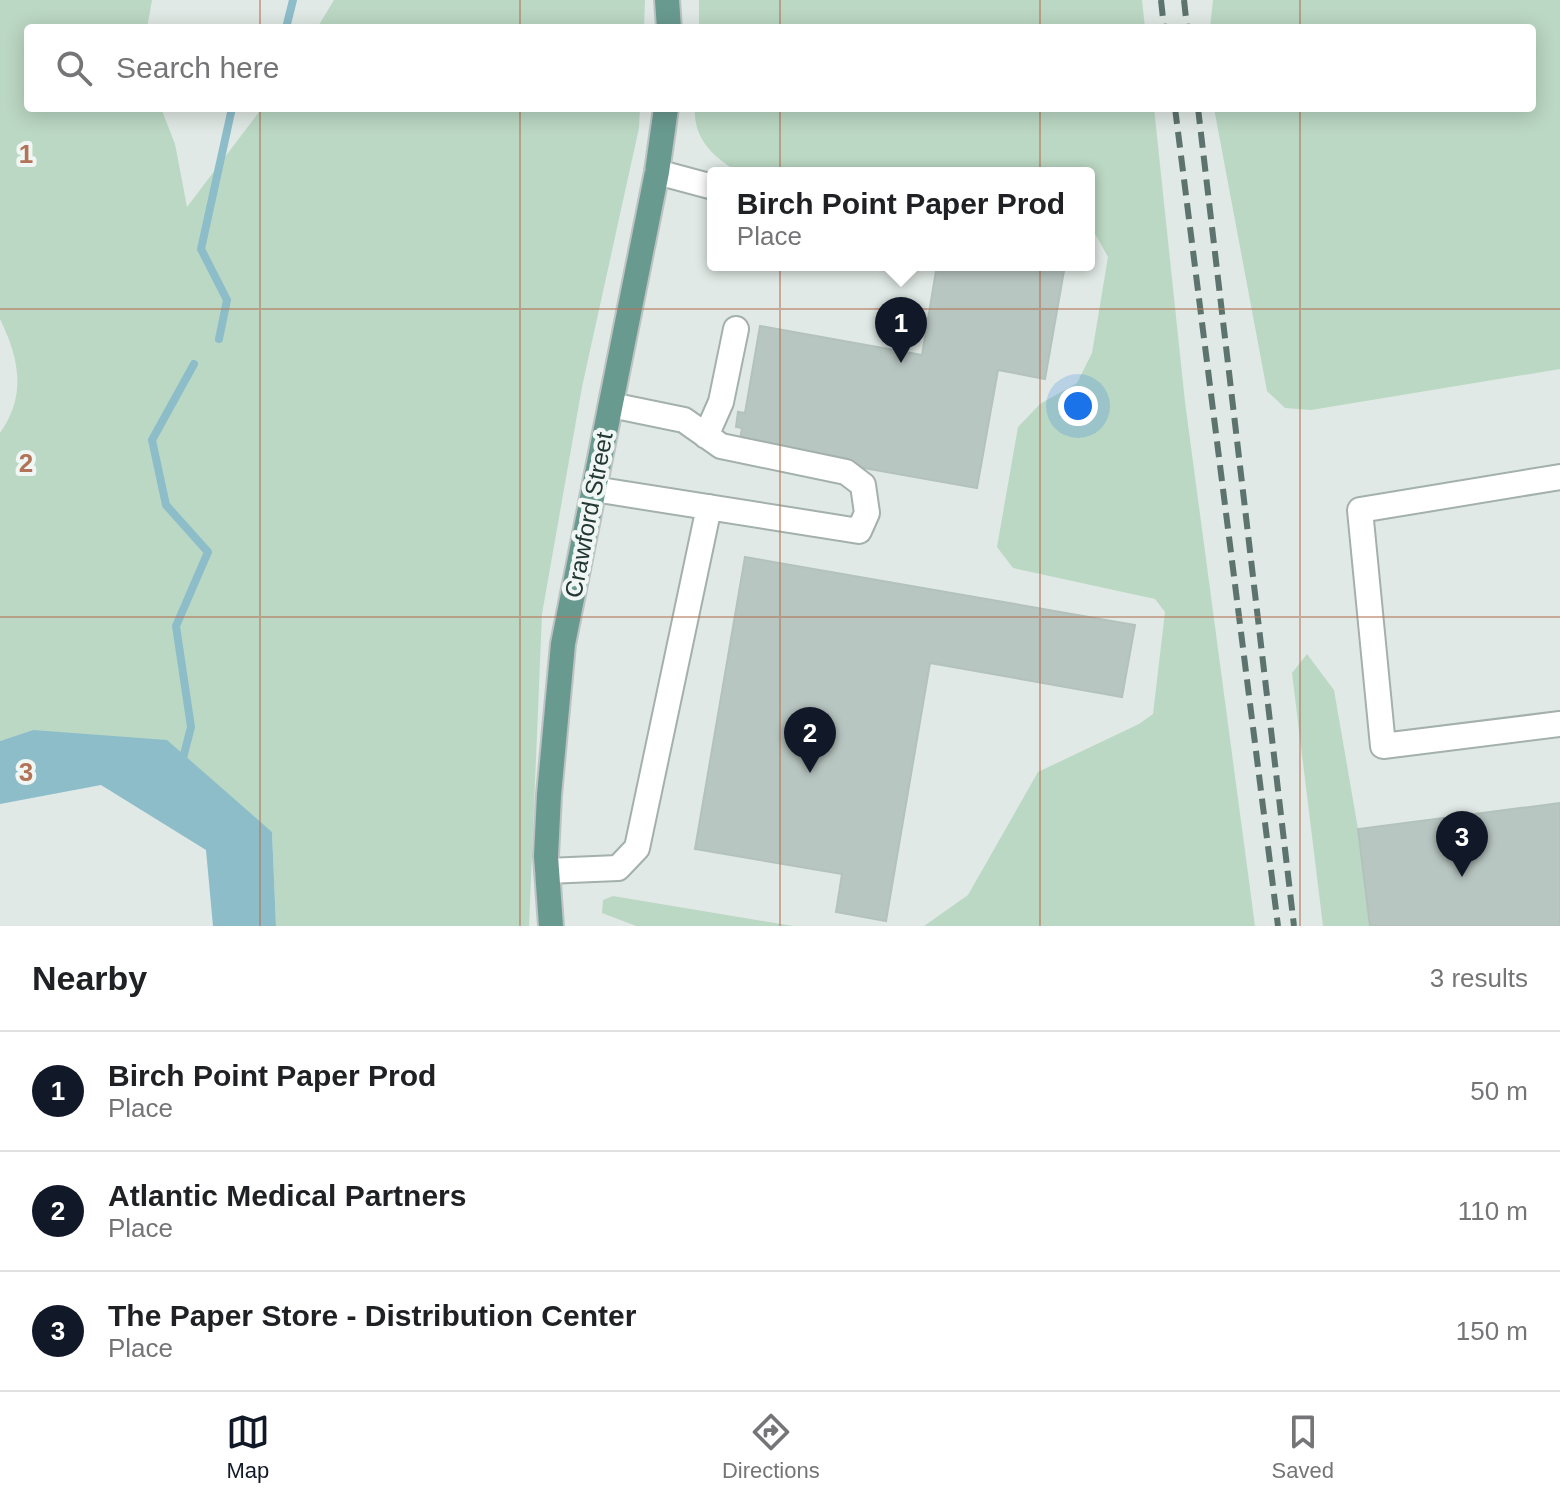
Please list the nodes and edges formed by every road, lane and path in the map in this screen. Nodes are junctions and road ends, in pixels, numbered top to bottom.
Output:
1 (667, 0) edge
2 (669, 24) edge
3 (665, 112) edge
4 (657, 172) junction
5 (707, 185) edge
6 (736, 329) dead end
7 (611, 405) junction
8 (706, 436) junction
9 (1560, 477) edge
10 (594, 489) junction
11 (709, 507) junction
12 (1560, 724) edge
13 (547, 871) junction
14 (551, 926) edge

1 - 2 main road
3 - 4 main road, Crawford Street
4 - 5 lane
4 - 7 main road, Crawford Street
6 - 8 lane
7 - 8 lane
7 - 10 main road, Crawford Street
8 - 11 lane
9 - 12 lane
10 - 11 lane
10 - 13 main road, Crawford Street
11 - 13 lane
13 - 14 main road, Crawford Street

